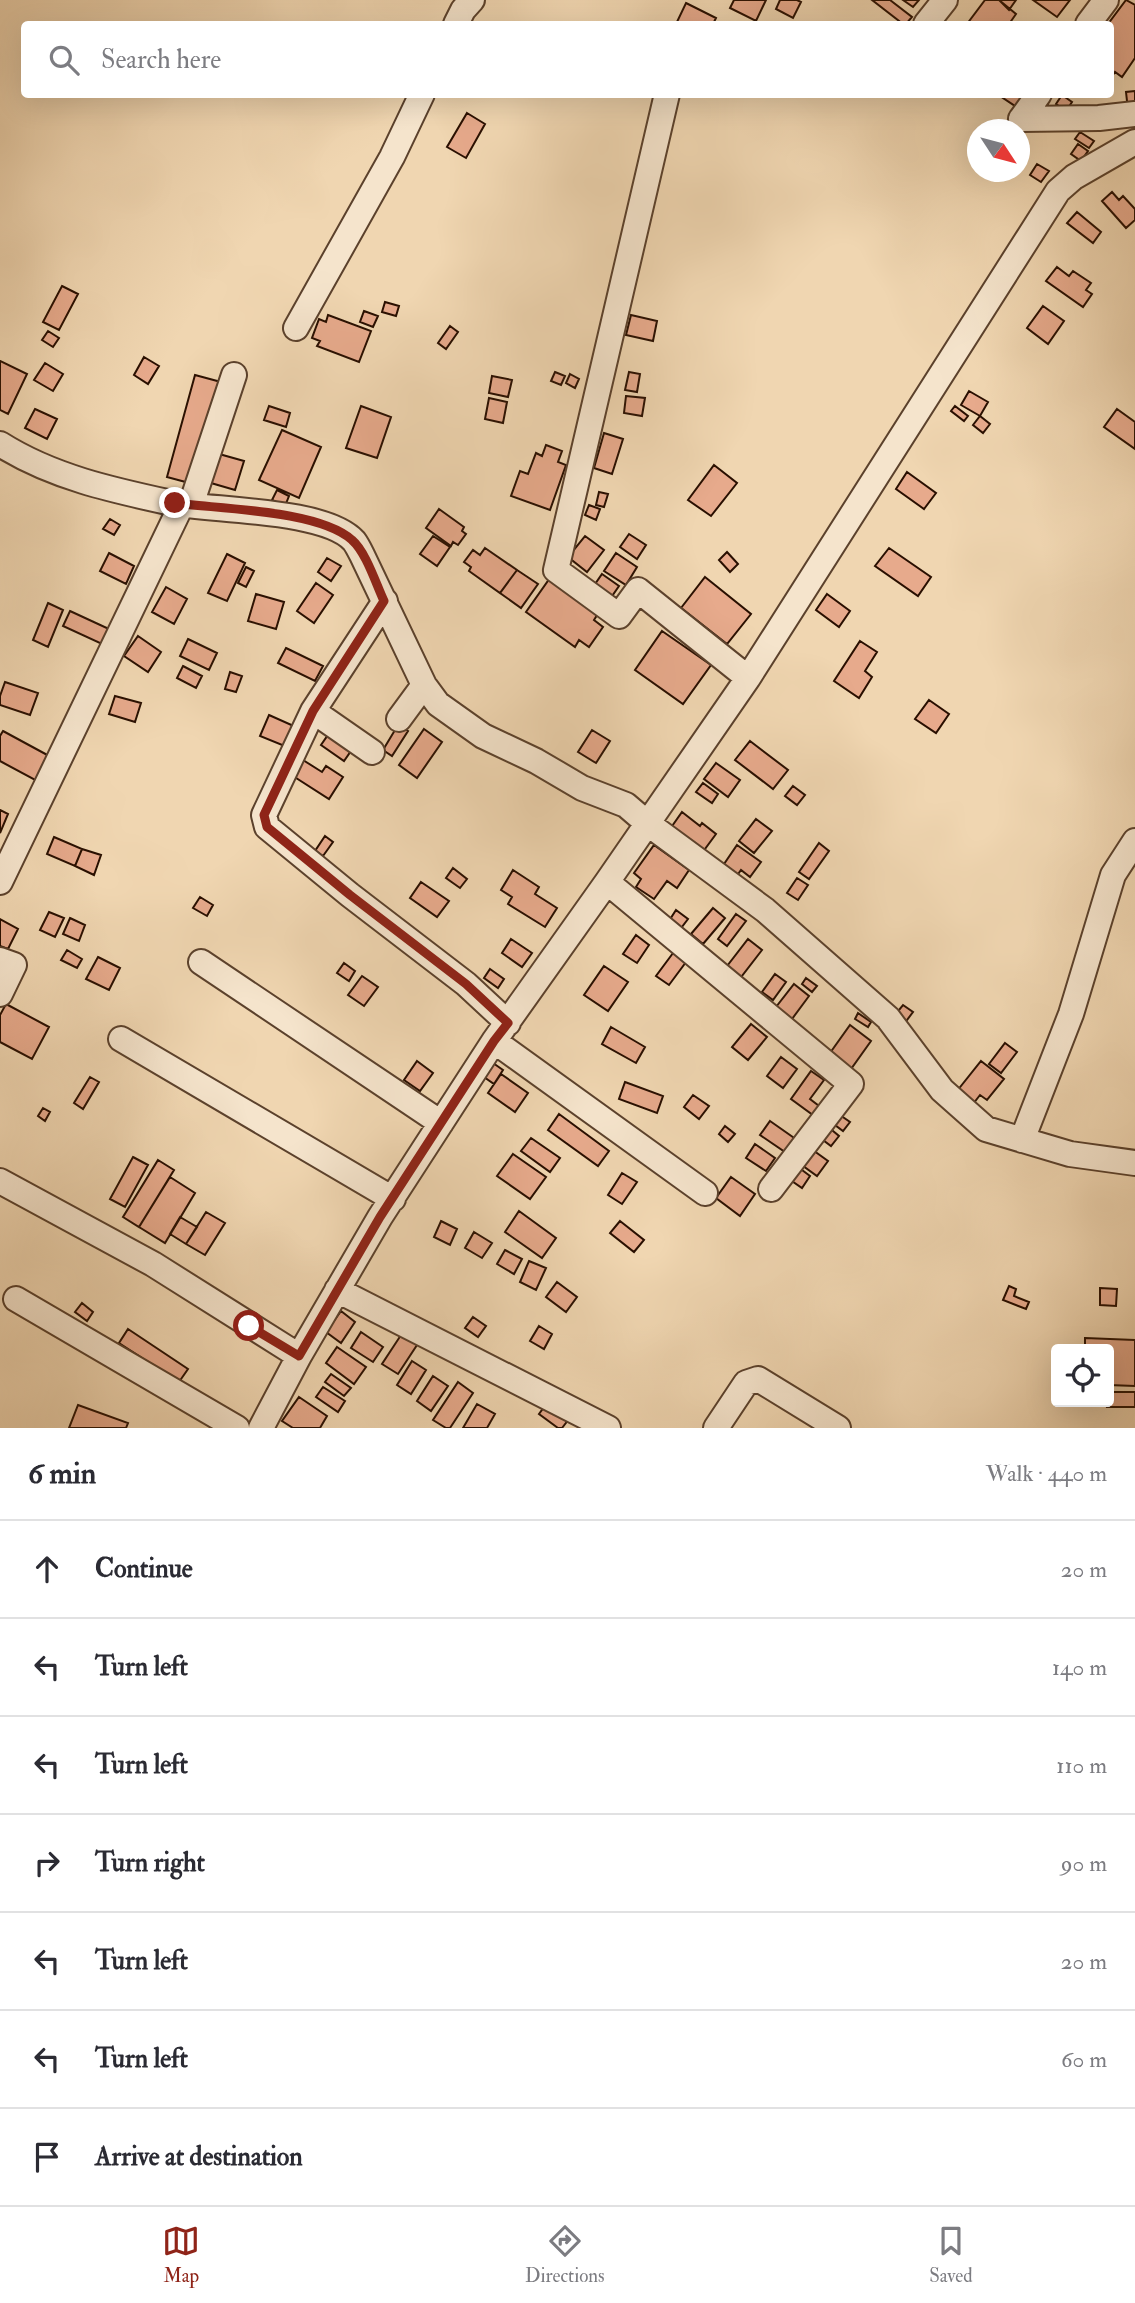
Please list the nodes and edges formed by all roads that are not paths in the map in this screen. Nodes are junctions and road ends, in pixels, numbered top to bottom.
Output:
1 (472, 0) edge
2 (944, 0) edge
3 (1106, 0) edge
4 (458, 21) edge
5 (928, 21) edge
6 (1090, 21) edge
7 (420, 98) edge
8 (666, 98) edge
9 (1036, 98) edge
10 (1135, 114) edge
11 (1135, 142) edge
12 (296, 328) dead end
13 (234, 375) dead end
14 (0, 444) edge
15 (186, 505) junction
16 (384, 601) junction
17 (748, 678) junction
18 (424, 685) junction
19 (313, 711) junction
20 (399, 719) dead end
21 (373, 752) dead end
22 (647, 823) junction
23 (1135, 842) edge
24 (0, 882) edge
25 (607, 882) junction
26 (0, 960) edge
27 (201, 962) dead end
28 (0, 994) edge
29 (501, 1032) junction
30 (121, 1039) dead end
31 (441, 1123) junction
32 (1023, 1140) junction
33 (1135, 1163) edge
34 (0, 1181) edge
35 (771, 1189) dead end
36 (705, 1193) dead end
37 (393, 1199) junction
38 (337, 1290) junction
39 (16, 1299) dead end
40 (299, 1356) junction
41 (237, 1428) edge
42 (261, 1428) edge
43 (608, 1428) edge
44 (716, 1428) edge
45 (838, 1428) edge

1 - 4 street
2 - 5 street
3 - 6 street
7 - 12 street
8 - 17 street
9 - 10 street
11 - 17 street
13 - 15 street
14 - 15 street
15 - 16 street
15 - 24 street
16 - 18 street
16 - 19 street
17 - 22 street
18 - 20 street
18 - 22 street
19 - 21 street
19 - 29 street
22 - 25 street
22 - 32 street
23 - 32 street
25 - 29 street
25 - 35 street
26 - 28 street
27 - 31 street
29 - 31 street
29 - 36 street
30 - 37 street
31 - 37 street
32 - 33 street
34 - 40 street
37 - 38 street
38 - 40 street
38 - 43 street
39 - 41 street
40 - 42 street
44 - 45 street

